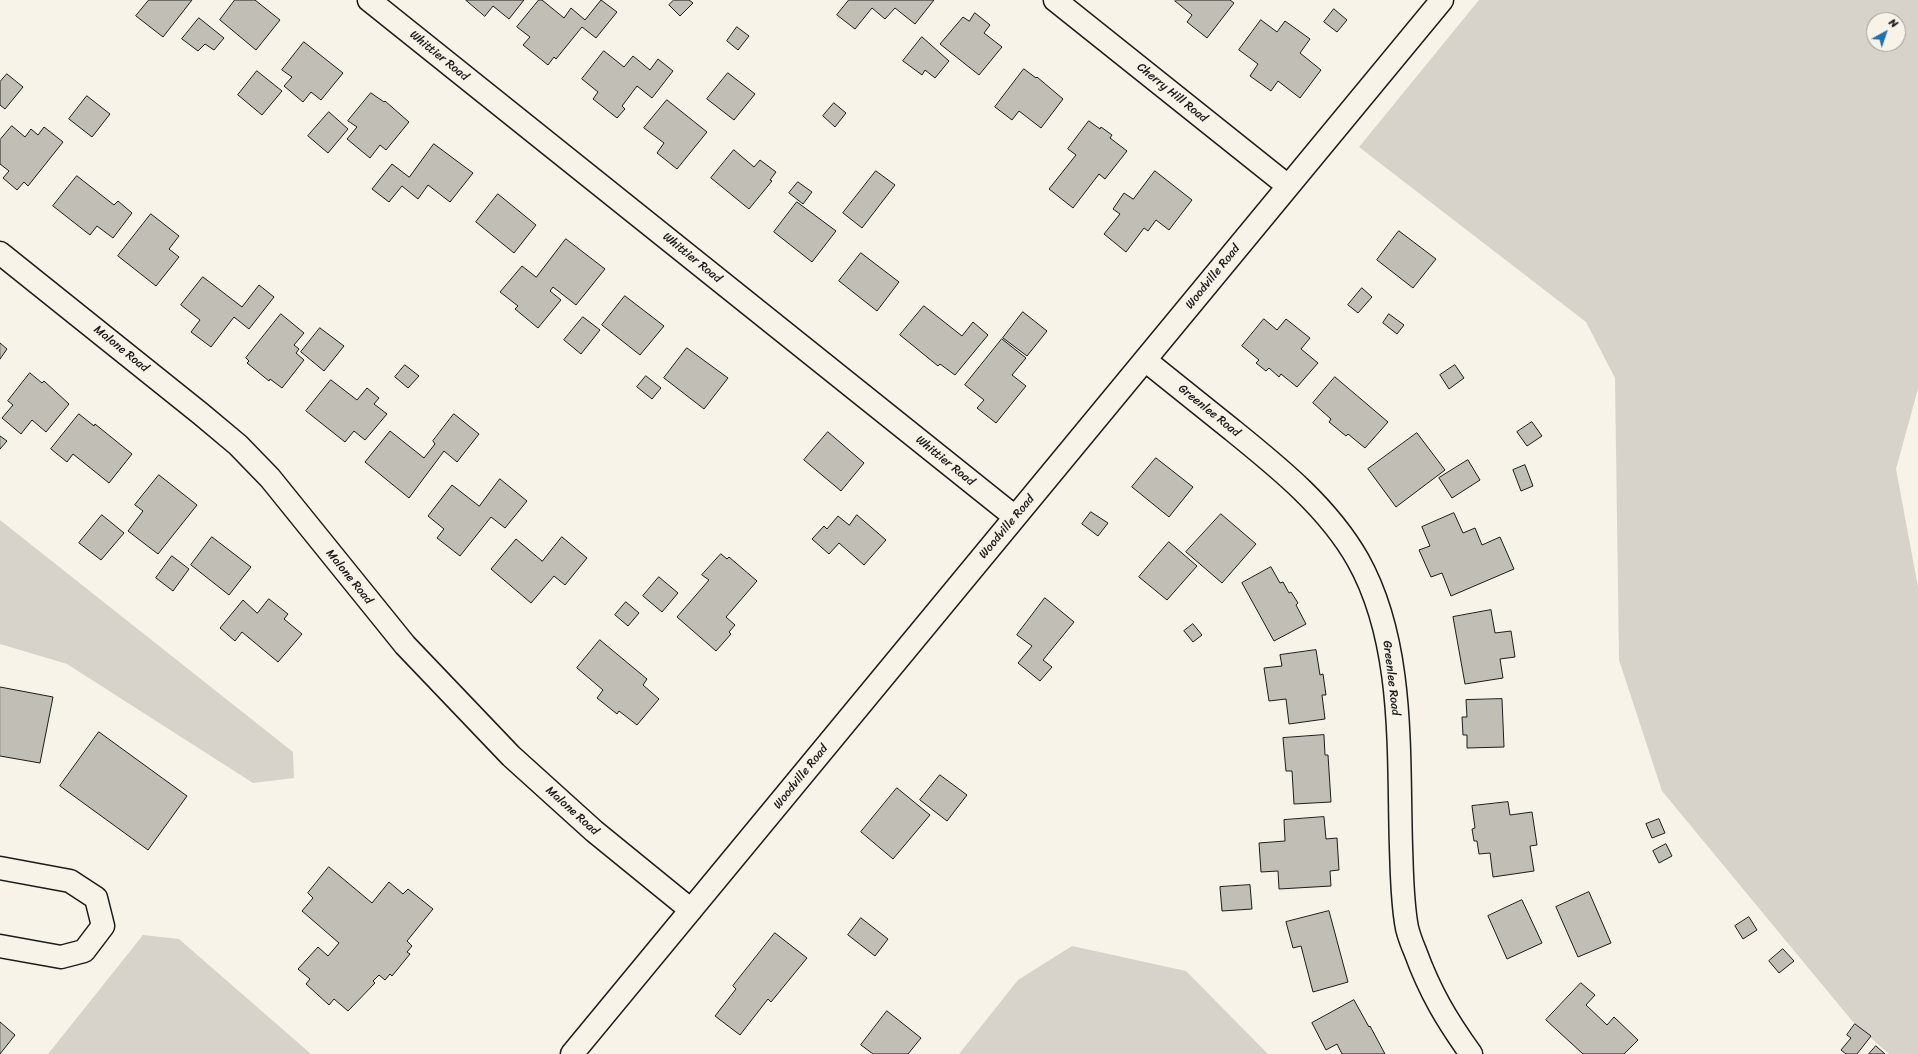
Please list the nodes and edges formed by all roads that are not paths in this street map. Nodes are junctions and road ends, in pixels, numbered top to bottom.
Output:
1 (369, 0) edge
2 (1055, 0) edge
3 (1442, 0) edge
4 (1288, 186) junction
5 (0, 253) edge
6 (1145, 360) junction
7 (1015, 517) junction
8 (0, 868) edge
9 (691, 910) junction
10 (0, 946) edge
11 (572, 1054) edge
12 (1472, 1054) edge

1 - 7 street, Whittier Road
2 - 4 street, Cherry Hill Road
3 - 4 street, Woodville Road
4 - 6 street, Woodville Road
5 - 9 street, Malone Road
6 - 7 street, Woodville Road
6 - 12 street, Greenlee Road
7 - 9 street, Woodville Road
8 - 10 street
9 - 11 street, Woodville Road

